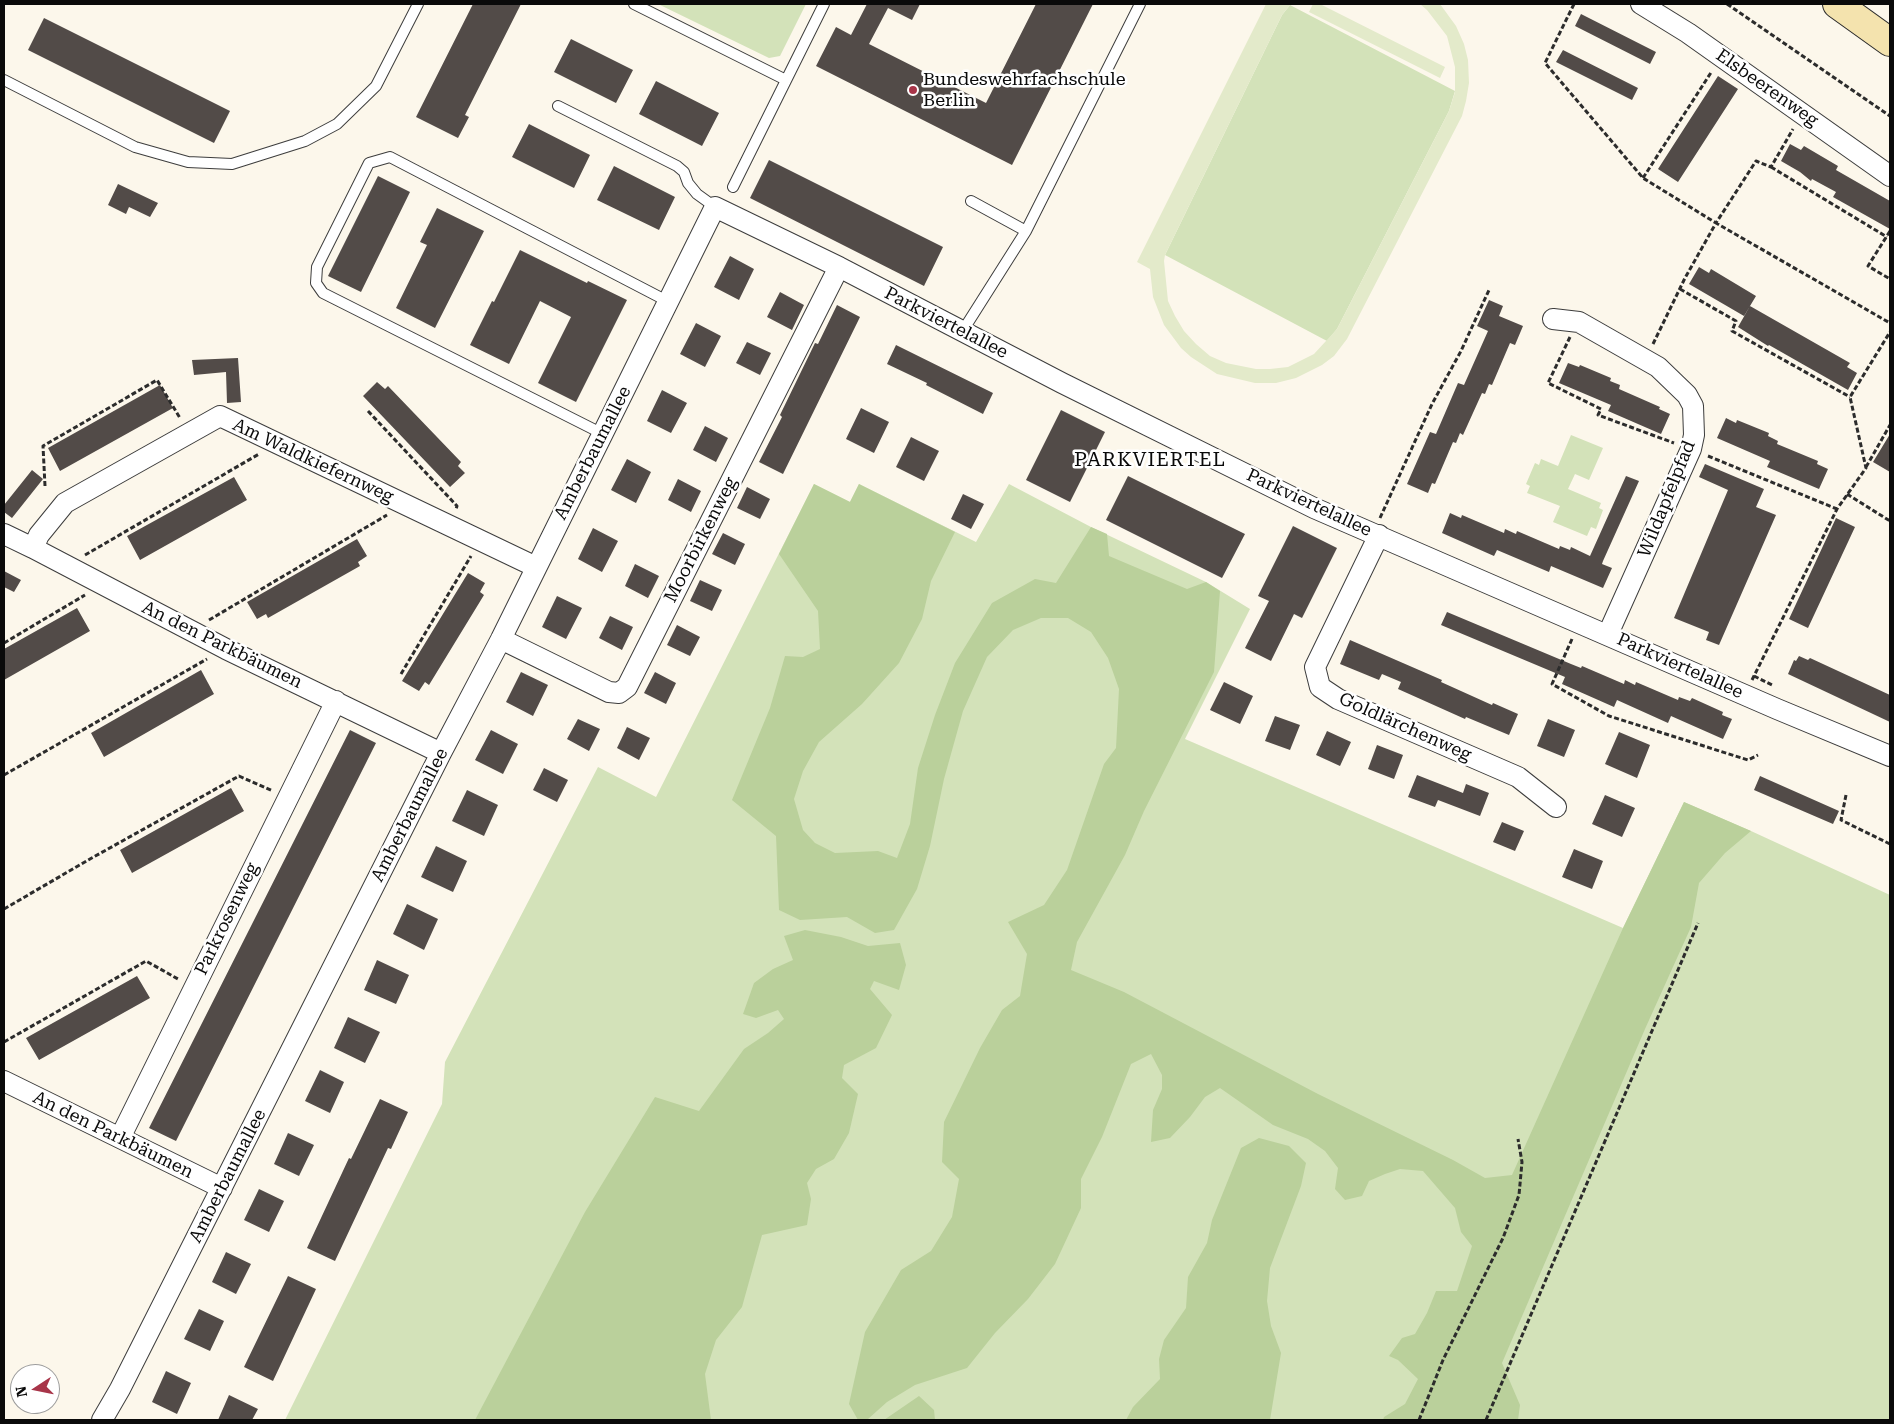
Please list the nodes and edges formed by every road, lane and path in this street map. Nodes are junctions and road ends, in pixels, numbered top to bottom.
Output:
1 (418, 4) edge
2 (634, 4) edge
3 (824, 4) edge
4 (1140, 4) edge
5 (1574, 4) edge
6 (1641, 4) edge
7 (1727, 4) edge
8 (1837, 4) edge
9 (1890, 42) edge
10 (1722, 56) junction
11 (4, 80) edge
12 (786, 80) junction
13 (558, 106) dead end
14 (1802, 114) junction
15 (1890, 116) edge
16 (1771, 167) junction
17 (1890, 176) edge
18 (1643, 178) junction
19 (732, 187) dead end
20 (971, 201) dead end
21 (715, 207) junction
22 (1716, 223) junction
23 (1026, 231) junction
24 (1890, 231) edge
25 (1887, 237) junction
26 (839, 267) junction
27 (1890, 279) edge
28 (1680, 289) junction
29 (1489, 290) dead end
30 (669, 302) junction
31 (1553, 319) dead end
32 (1579, 322) junction
33 (1890, 322) edge
34 (962, 332) junction
35 (1890, 332) edge
36 (1645, 360) junction
37 (1850, 397) junction
38 (368, 411) dead end
39 (1890, 426) edge
40 (189, 434) junction
41 (603, 434) junction
42 (276, 443) junction
43 (1691, 449) junction
44 (1866, 468) junction
45 (45, 486) dead end
46 (1847, 494) junction
47 (404, 504) junction
48 (1837, 509) junction
49 (1890, 521) edge
50 (447, 525) junction
51 (4, 534) edge
52 (1376, 534) junction
53 (480, 540) junction
54 (34, 548) junction
55 (67, 566) junction
56 (536, 567) junction
57 (102, 584) junction
58 (1579, 622) junction
59 (191, 630) junction
60 (1608, 634) junction
61 (501, 639) junction
62 (4, 643) edge
63 (226, 649) junction
64 (401, 674) dead end
65 (1745, 694) junction
66 (336, 701) junction
67 (441, 753) junction
68 (1758, 755) dead end
69 (1890, 756) edge
70 (4, 775) edge
71 (1846, 795) dead end
72 (287, 799) junction
73 (1556, 807) dead end
74 (1890, 844) edge
75 (4, 909) edge
76 (1698, 923) dead end
77 (194, 988) junction
78 (4, 1042) edge
79 (4, 1081) edge
80 (120, 1138) junction
81 (1518, 1139) dead end
82 (222, 1188) junction
83 (102, 1420) edge
84 (1419, 1420) edge
85 (1486, 1420) edge

1 - 11 lane
2 - 12 lane
3 - 12 lane
4 - 23 lane
5 - 18 path
6 - 10 street, Elsbeerenweg
7 - 15 path
8 - 9 main road
10 - 14 street, Elsbeerenweg
10 - 18 path
12 - 19 lane
13 - 21 lane
14 - 16 path
14 - 17 street, Elsbeerenweg
16 - 22 path
16 - 25 path
18 - 22 path
20 - 23 lane
21 - 26 street, Parkviertelallee
21 - 30 street, Amberbaumallee
22 - 28 path
22 - 33 path
23 - 34 lane
24 - 25 path
25 - 27 path
26 - 34 street, Parkviertelallee
26 - 61 street, Moorbirkenweg
28 - 36 path
28 - 37 path
29 - 52 path
30 - 41 street, Amberbaumallee
30 - 41 lane
31 - 32 street, Wildapfelpfad
32 - 36 street, Wildapfelpfad
32 - 43 path
34 - 52 street, Parkviertelallee
35 - 37 path
36 - 43 street, Wildapfelpfad
37 - 44 path
38 - 50 path
39 - 44 path
40 - 42 street, Am Waldkiefernweg
40 - 45 path
40 - 54 street, Am Waldkiefernweg
41 - 56 street, Amberbaumallee
42 - 47 street, Am Waldkiefernweg
42 - 55 path
43 - 48 path
43 - 60 street, Wildapfelpfad
44 - 46 path
46 - 48 path
46 - 49 path
47 - 50 street, Am Waldkiefernweg
47 - 59 path
48 - 65 path
50 - 53 street, Am Waldkiefernweg
51 - 54 street, An den Parkbäumen
52 - 58 street, Parkviertelallee
52 - 73 street, Goldlärchenweg
53 - 56 street, Am Waldkiefernweg
53 - 64 path
54 - 55 street, An den Parkbäumen
55 - 57 street, An den Parkbäumen
56 - 61 street, Amberbaumallee
57 - 59 street, An den Parkbäumen
57 - 62 path
58 - 60 street, Parkviertelallee
58 - 68 path
59 - 63 street, An den Parkbäumen
60 - 65 street, Parkviertelallee
61 - 67 street, Amberbaumallee
63 - 66 street, An den Parkbäumen
63 - 70 path
65 - 69 street, Parkviertelallee
66 - 67 street, An den Parkbäumen
66 - 72 street, Parkrosenweg
67 - 82 street, Amberbaumallee
71 - 74 path
72 - 75 path
72 - 77 street, Parkrosenweg
76 - 85 path
77 - 78 path
77 - 80 street, Parkrosenweg
79 - 80 street, An den Parkbäumen
80 - 82 street, An den Parkbäumen
81 - 84 path
82 - 83 street, Amberbaumallee

